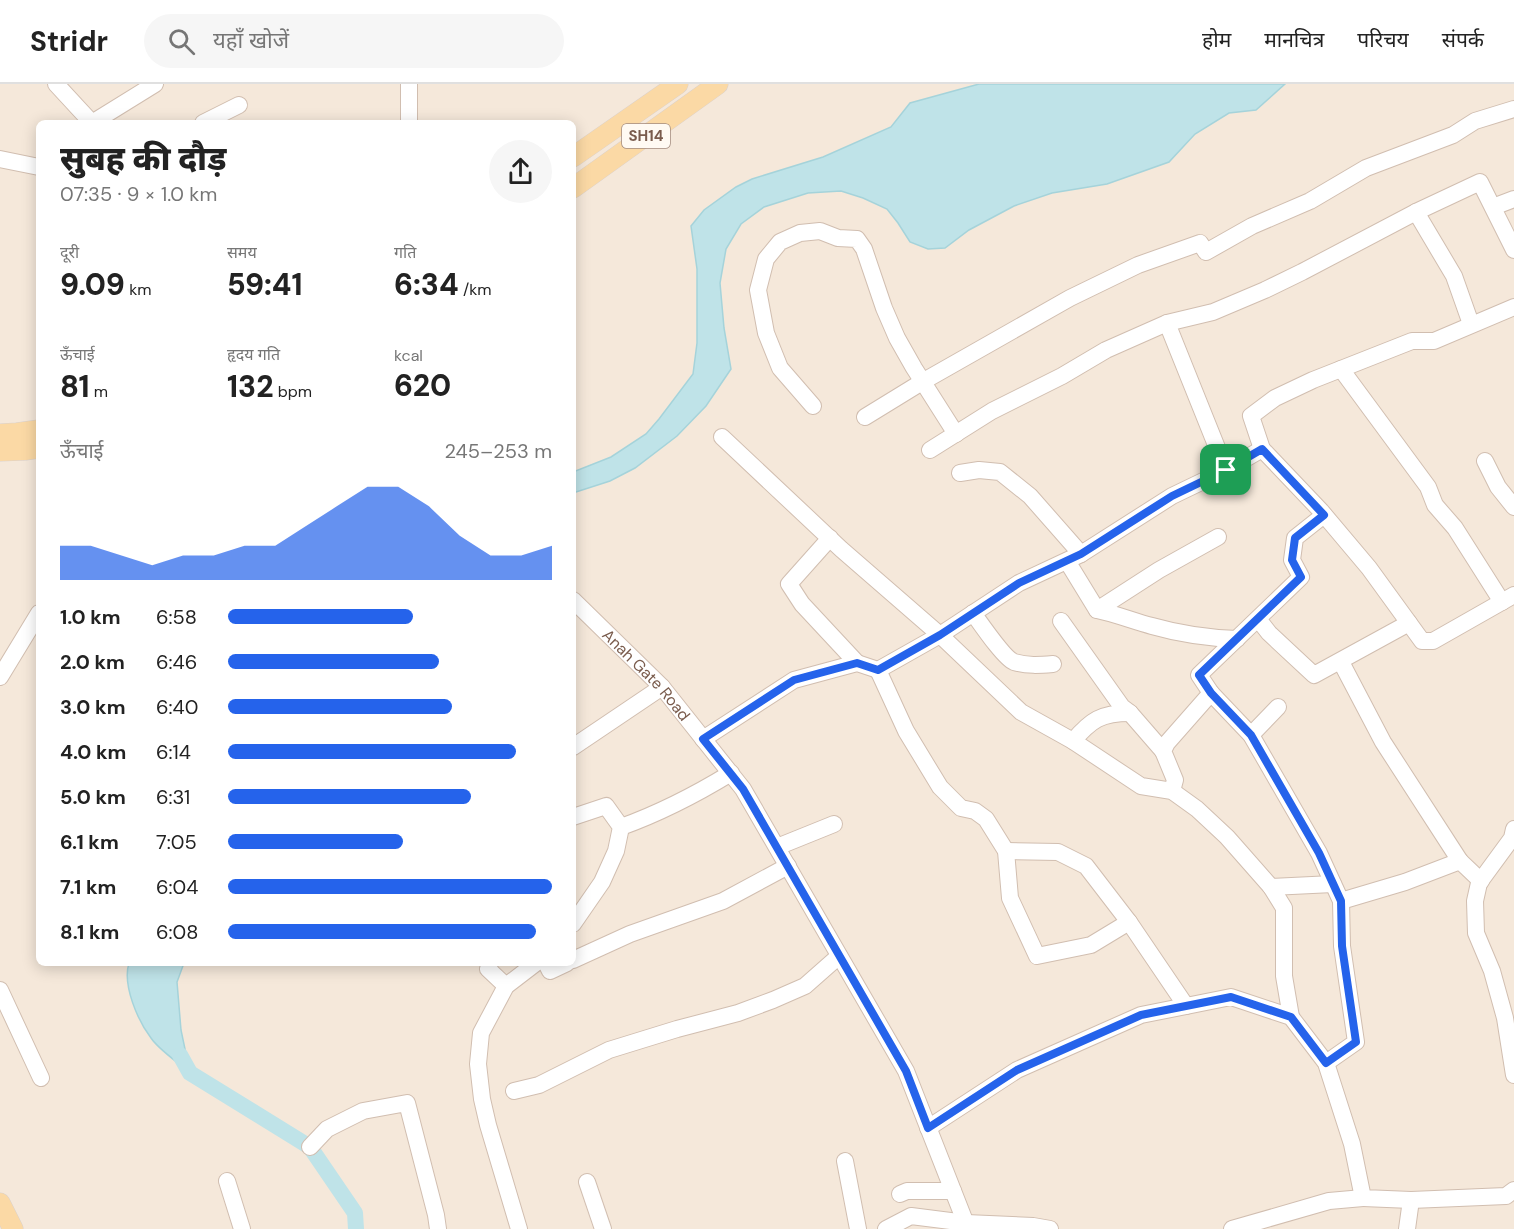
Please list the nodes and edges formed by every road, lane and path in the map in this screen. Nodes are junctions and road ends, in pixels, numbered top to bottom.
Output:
1 (56, 84) edge
2 (155, 84) edge
3 (409, 84) edge
4 (678, 84) edge
5 (718, 84) edge
6 (239, 105) dead end
7 (1514, 109) edge
8 (89, 120) edge
9 (97, 120) edge
10 (209, 120) edge
11 (410, 120) edge
12 (576, 155) edge
13 (0, 159) edge
14 (36, 166) edge
15 (576, 186) edge
16 (1514, 199) edge
17 (1492, 207) junction
18 (1416, 212) junction
19 (1514, 250) edge
20 (1514, 307) edge
21 (1167, 323) junction
22 (1471, 324) junction
23 (1341, 369) junction
24 (922, 382) junction
25 (813, 406) dead end
26 (866, 417) dead end
27 (36, 430) edge
28 (0, 434) edge
29 (956, 434) junction
30 (722, 437) dead end
31 (36, 448) edge
32 (1262, 449) junction
33 (930, 450) dead end
34 (0, 451) edge
35 (1485, 461) dead end
36 (1226, 470) junction
37 (960, 473) dead end
38 (1514, 507) edge
39 (1324, 515) junction
40 (1218, 537) dead end
41 (830, 538) junction
42 (1074, 557) junction
43 (1508, 598) edge
44 (576, 603) edge
45 (1097, 610) junction
46 (973, 613) junction
47 (36, 618) edge
48 (1258, 619) junction
49 (1061, 621) dead end
50 (1409, 623) junction
51 (940, 635) junction
52 (1237, 639) junction
53 (1341, 662) junction
54 (857, 663) junction
55 (1053, 664) dead end
56 (878, 670) junction
57 (0, 678) edge
58 (662, 687) junction
59 (1211, 693) junction
60 (1278, 707) dead end
61 (1130, 713) junction
62 (1251, 735) junction
63 (703, 739) junction
64 (1073, 741) junction
65 (576, 745) edge
66 (1163, 751) junction
67 (731, 773) junction
68 (1172, 791) junction
69 (576, 816) edge
70 (834, 824) dead end
71 (621, 827) junction
72 (1514, 829) edge
73 (777, 847) junction
74 (1006, 851) junction
75 (1460, 861) junction
76 (788, 866) junction
77 (1481, 881) junction
78 (1333, 884) junction
79 (1271, 887) junction
80 (1341, 901) junction
81 (576, 920) edge
82 (1129, 922) junction
83 (839, 956) junction
84 (576, 959) edge
85 (489, 966) edge
86 (532, 966) edge
87 (548, 966) edge
88 (561, 966) edge
89 (506, 986) junction
90 (0, 990) edge
91 (1186, 1006) junction
92 (1291, 1017) junction
93 (1326, 1063) junction
94 (1514, 1075) edge
95 (41, 1078) dead end
96 (514, 1091) dead end
97 (928, 1128) junction
98 (310, 1147) dead end
99 (845, 1161) dead end
100 (227, 1181) dead end
101 (587, 1182) dead end
102 (1514, 1190) edge
103 (953, 1191) junction
104 (900, 1194) dead end
105 (1363, 1197) junction
106 (1411, 1200) junction
107 (0, 1203) edge
108 (967, 1226) edge
109 (13, 1229) edge
110 (242, 1229) edge
111 (438, 1229) edge
112 (519, 1229) edge
113 (603, 1229) edge
114 (858, 1229) edge
115 (886, 1229) edge
116 (1050, 1229) edge
117 (1232, 1229) edge
118 (1407, 1229) edge

1 - 8 street
2 - 9 street
3 - 11 street
4 - 12 main road, SH14
5 - 15 main road, SH14
6 - 10 street
7 - 24 street
13 - 14 street
16 - 17 street
17 - 18 street
17 - 19 street
18 - 21 street
18 - 22 street
20 - 22 street
21 - 29 street
21 - 36 street
22 - 23 street
23 - 32 street
23 - 43 street
24 - 25 street
24 - 26 street
24 - 29 street
27 - 28 main road
29 - 33 street
30 - 41 street
31 - 34 main road
32 - 36 street
32 - 39 street
35 - 38 street
36 - 42 street
37 - 42 street
39 - 48 street
39 - 50 street
40 - 45 street
41 - 51 street
41 - 54 street
42 - 45 street
42 - 46 street
43 - 50 street
44 - 58 street, Anah Gate Road
45 - 52 street
46 - 51 street
46 - 55 street
47 - 57 street
48 - 52 street
48 - 53 street
49 - 61 street
50 - 53 street
51 - 56 street
51 - 64 street
52 - 59 street
53 - 75 street
54 - 56 street
54 - 63 street
56 - 74 street
58 - 63 street, Anah Gate Road
58 - 65 street
59 - 62 street
59 - 66 street
60 - 62 street
61 - 64 street
61 - 66 street
62 - 78 street
63 - 67 street, Anah Gate Road
64 - 68 street
66 - 68 street
67 - 71 street
67 - 73 street, Anah Gate Road
68 - 79 street
69 - 71 street
70 - 73 street
71 - 81 street
72 - 77 street
73 - 76 street, Anah Gate Road
74 - 82 street
74 - 82 street
75 - 77 street
75 - 80 street
76 - 83 street, Anah Gate Road
76 - 84 street
77 - 94 street
78 - 79 street
78 - 80 street
79 - 92 street
80 - 93 street
82 - 91 street
83 - 96 street
83 - 97 street, Anah Gate Road
85 - 89 street
86 - 89 street
87 - 88 street
89 - 112 street
90 - 95 street
91 - 92 street
91 - 97 street
92 - 93 street
93 - 105 street
97 - 103 street, Anah Gate Road
98 - 111 street
99 - 114 street
100 - 110 street
101 - 113 street
102 - 106 street
103 - 104 street
103 - 108 street, Anah Gate Road
105 - 106 street
105 - 117 street
106 - 118 street
107 - 109 main road
108 - 115 street
108 - 116 street

